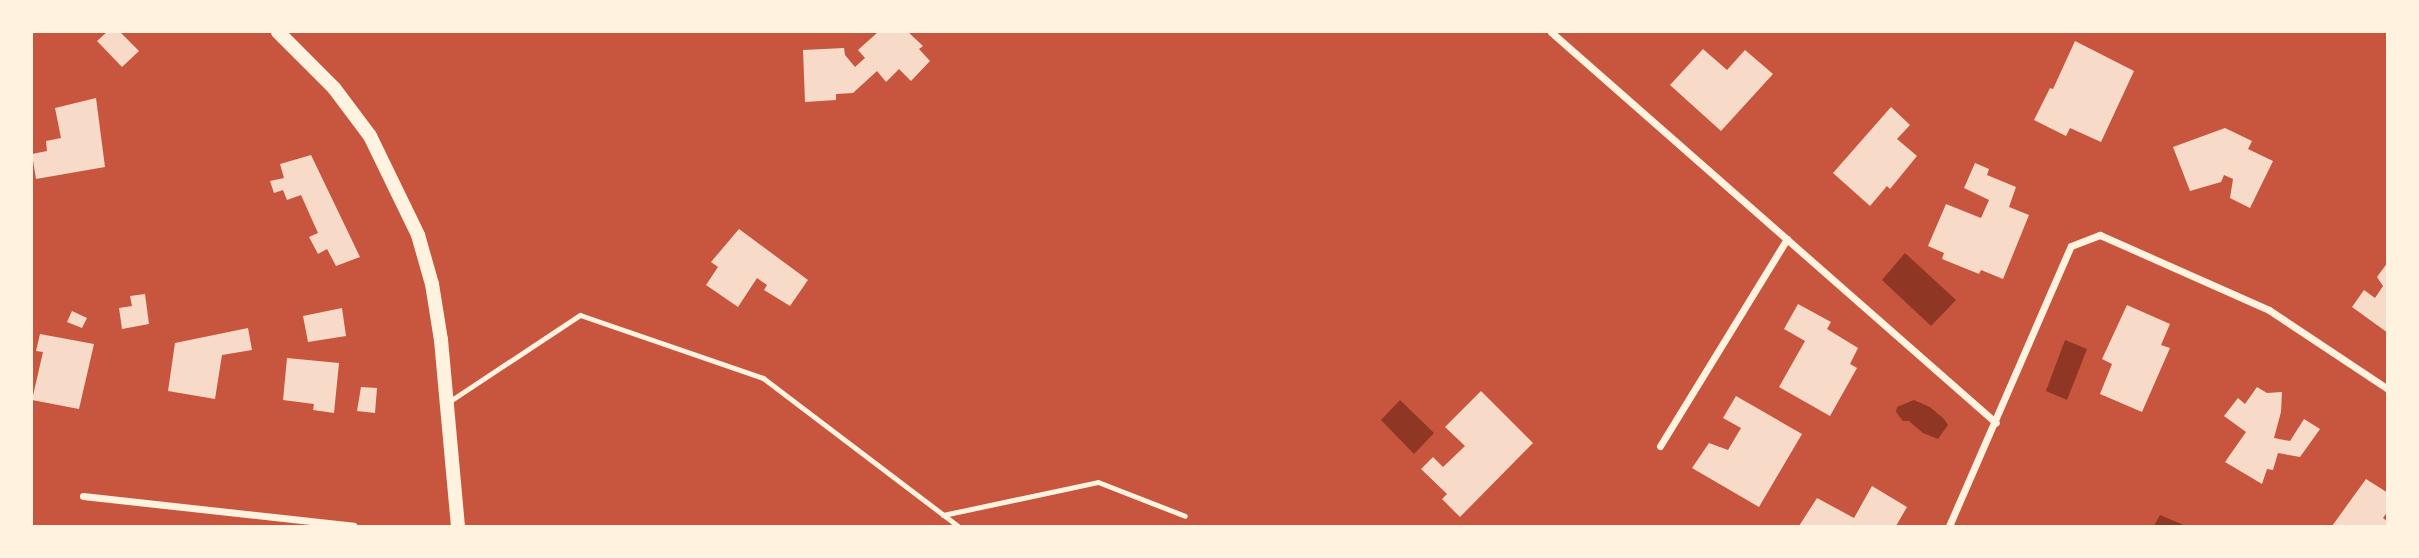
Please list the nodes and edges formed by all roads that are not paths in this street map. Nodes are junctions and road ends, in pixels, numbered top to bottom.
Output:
1 (278, 32) edge
2 (1551, 32) edge
3 (1787, 239) junction
4 (2388, 389) edge
5 (447, 403) junction
6 (1996, 423) junction
7 (1660, 446) dead end
8 (83, 496) dead end
9 (943, 515) junction
10 (1185, 516) dead end
11 (353, 527) edge
12 (458, 527) edge
13 (958, 527) edge
14 (1949, 527) edge

1 - 5 main road
2 - 3 street
3 - 6 street
3 - 7 street
4 - 6 street
5 - 9 lane
5 - 12 main road
6 - 14 street
8 - 11 street
9 - 10 lane
9 - 13 lane

